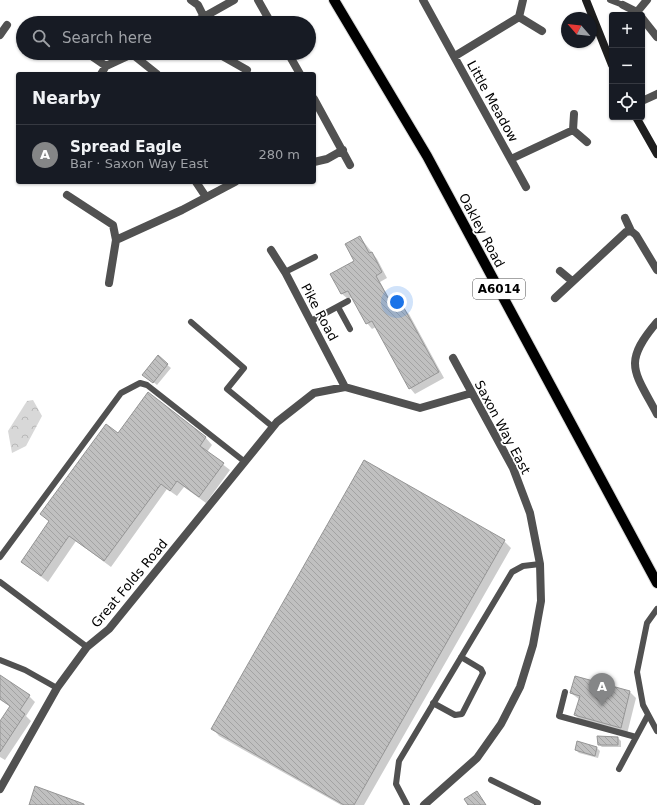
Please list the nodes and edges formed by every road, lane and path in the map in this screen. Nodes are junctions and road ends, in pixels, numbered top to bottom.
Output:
1 (191, 0) edge
2 (234, 0) edge
3 (258, 0) edge
4 (334, 0) edge
5 (424, 0) edge
6 (523, 0) edge
7 (586, 0) edge
8 (610, 0) edge
9 (647, 0) edge
10 (623, 5) joint
11 (635, 12) edge
12 (641, 12) edge
13 (203, 16) edge
14 (207, 16) edge
15 (267, 16) edge
16 (519, 17) junction
17 (645, 21) edge
18 (7, 25) dead end
19 (542, 31) dead end
20 (0, 35) edge
21 (657, 37) edge
22 (454, 56) junction
23 (609, 58) edge
24 (97, 60) edge
25 (118, 60) edge
26 (141, 60) edge
27 (229, 60) edge
28 (292, 60) edge
29 (106, 66) junction
30 (247, 70) dead end
31 (102, 72) edge
32 (155, 72) edge
33 (299, 72) edge
34 (657, 94) edge
35 (645, 100) edge
36 (316, 103) edge
37 (574, 114) dead end
38 (638, 120) edge
39 (573, 130) junction
40 (587, 142) dead end
41 (343, 150) junction
42 (657, 154) edge
43 (510, 158) junction
44 (316, 162) edge
45 (350, 164) dead end
46 (197, 184) edge
47 (231, 184) edge
48 (526, 187) dead end
49 (67, 196) dead end
50 (206, 197) junction
51 (624, 218) dead end
52 (631, 231) junction
53 (116, 240) junction
54 (271, 250) dead end
55 (315, 257) dead end
56 (657, 270) edge
57 (560, 271) dead end
58 (285, 272) junction
59 (572, 281) junction
60 (109, 284) dead end
61 (555, 298) dead end
62 (348, 301) dead end
63 (338, 307) junction
64 (310, 321) junction
65 (191, 322) dead end
66 (657, 322) edge
67 (350, 329) dead end
68 (453, 358) dead end
69 (345, 387) junction
70 (472, 393) junction
71 (657, 414) edge
72 (275, 424) junction
73 (245, 462) junction
74 (0, 557) edge
75 (540, 564) junction
76 (0, 582) edge
77 (657, 583) edge
78 (657, 609) edge
79 (87, 647) junction
80 (461, 657) junction
81 (0, 660) edge
82 (57, 688) junction
83 (565, 692) dead end
84 (434, 703) junction
85 (648, 715) junction
86 (657, 731) edge
87 (636, 737) junction
88 (619, 768) dead end
89 (491, 780) dead end
90 (0, 786) edge
91 (540, 804) edge
92 (407, 805) edge
93 (424, 805) edge

1 - 13 street
2 - 14 street
3 - 15 street
4 - 77 main road, Oakley Road / A6014
5 - 22 street, Little Meadow
6 - 16 street
7 - 23 street
8 - 10 lane
9 - 12 street
10 - 11 street
16 - 19 street
16 - 22 street, Little Meadow
17 - 21 street
18 - 20 street
22 - 43 street, Little Meadow
24 - 29 street
25 - 29 street
26 - 32 street
27 - 30 street
28 - 33 street
29 - 31 street
34 - 35 street
36 - 41 street
37 - 39 street
38 - 42 street
39 - 40 street
39 - 43 street, Little Meadow
41 - 44 street
41 - 45 street
43 - 48 street, Little Meadow
46 - 50 street
47 - 50 street
49 - 53 street
50 - 53 street
51 - 52 street
52 - 56 street
52 - 59 street
53 - 60 street
54 - 58 street, Pike Road
55 - 58 lane
57 - 59 street
58 - 64 street, Pike Road
59 - 61 street
62 - 63 lane
63 - 64 lane
63 - 67 lane
64 - 69 street, Pike Road
65 - 72 lane
66 - 71 street
68 - 70 street, Saxon Way East
69 - 70 street
69 - 72 street, Great Folds Road
70 - 75 street, Saxon Way East
72 - 73 street, Great Folds Road
73 - 74 lane
73 - 79 street, Great Folds Road
75 - 80 lane
75 - 93 street, Saxon Way East
76 - 79 lane
78 - 85 lane
79 - 82 street, Great Folds Road
80 - 84 lane
80 - 84 lane
81 - 82 lane
82 - 90 street, Great Folds Road
83 - 87 lane
84 - 92 lane
85 - 86 lane
85 - 87 lane
87 - 88 lane
89 - 91 lane

